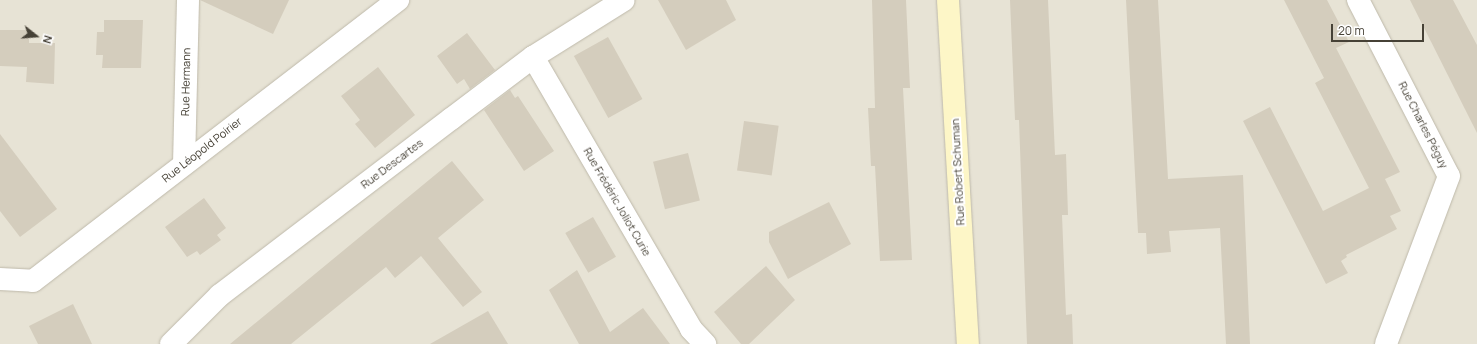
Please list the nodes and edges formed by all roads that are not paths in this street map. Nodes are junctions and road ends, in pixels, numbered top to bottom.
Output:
1 (188, 0) edge
2 (398, 0) edge
3 (624, 0) edge
4 (948, 0) edge
5 (1358, 0) edge
6 (533, 57) junction
7 (184, 164) junction
8 (0, 279) edge
9 (172, 344) edge
10 (705, 344) edge
11 (968, 344) edge
12 (1386, 344) edge

1 - 7 street, Rue Hermann
2 - 7 street, Rue Léopold Poirier
3 - 6 street, Rue Descartes
4 - 11 street, Rue Robert Schuman
5 - 12 street, Rue Charles Péguy
6 - 9 street, Rue Descartes
6 - 10 street, Rue Frédéric Joliot Curie
7 - 8 street, Rue Léopold Poirier

